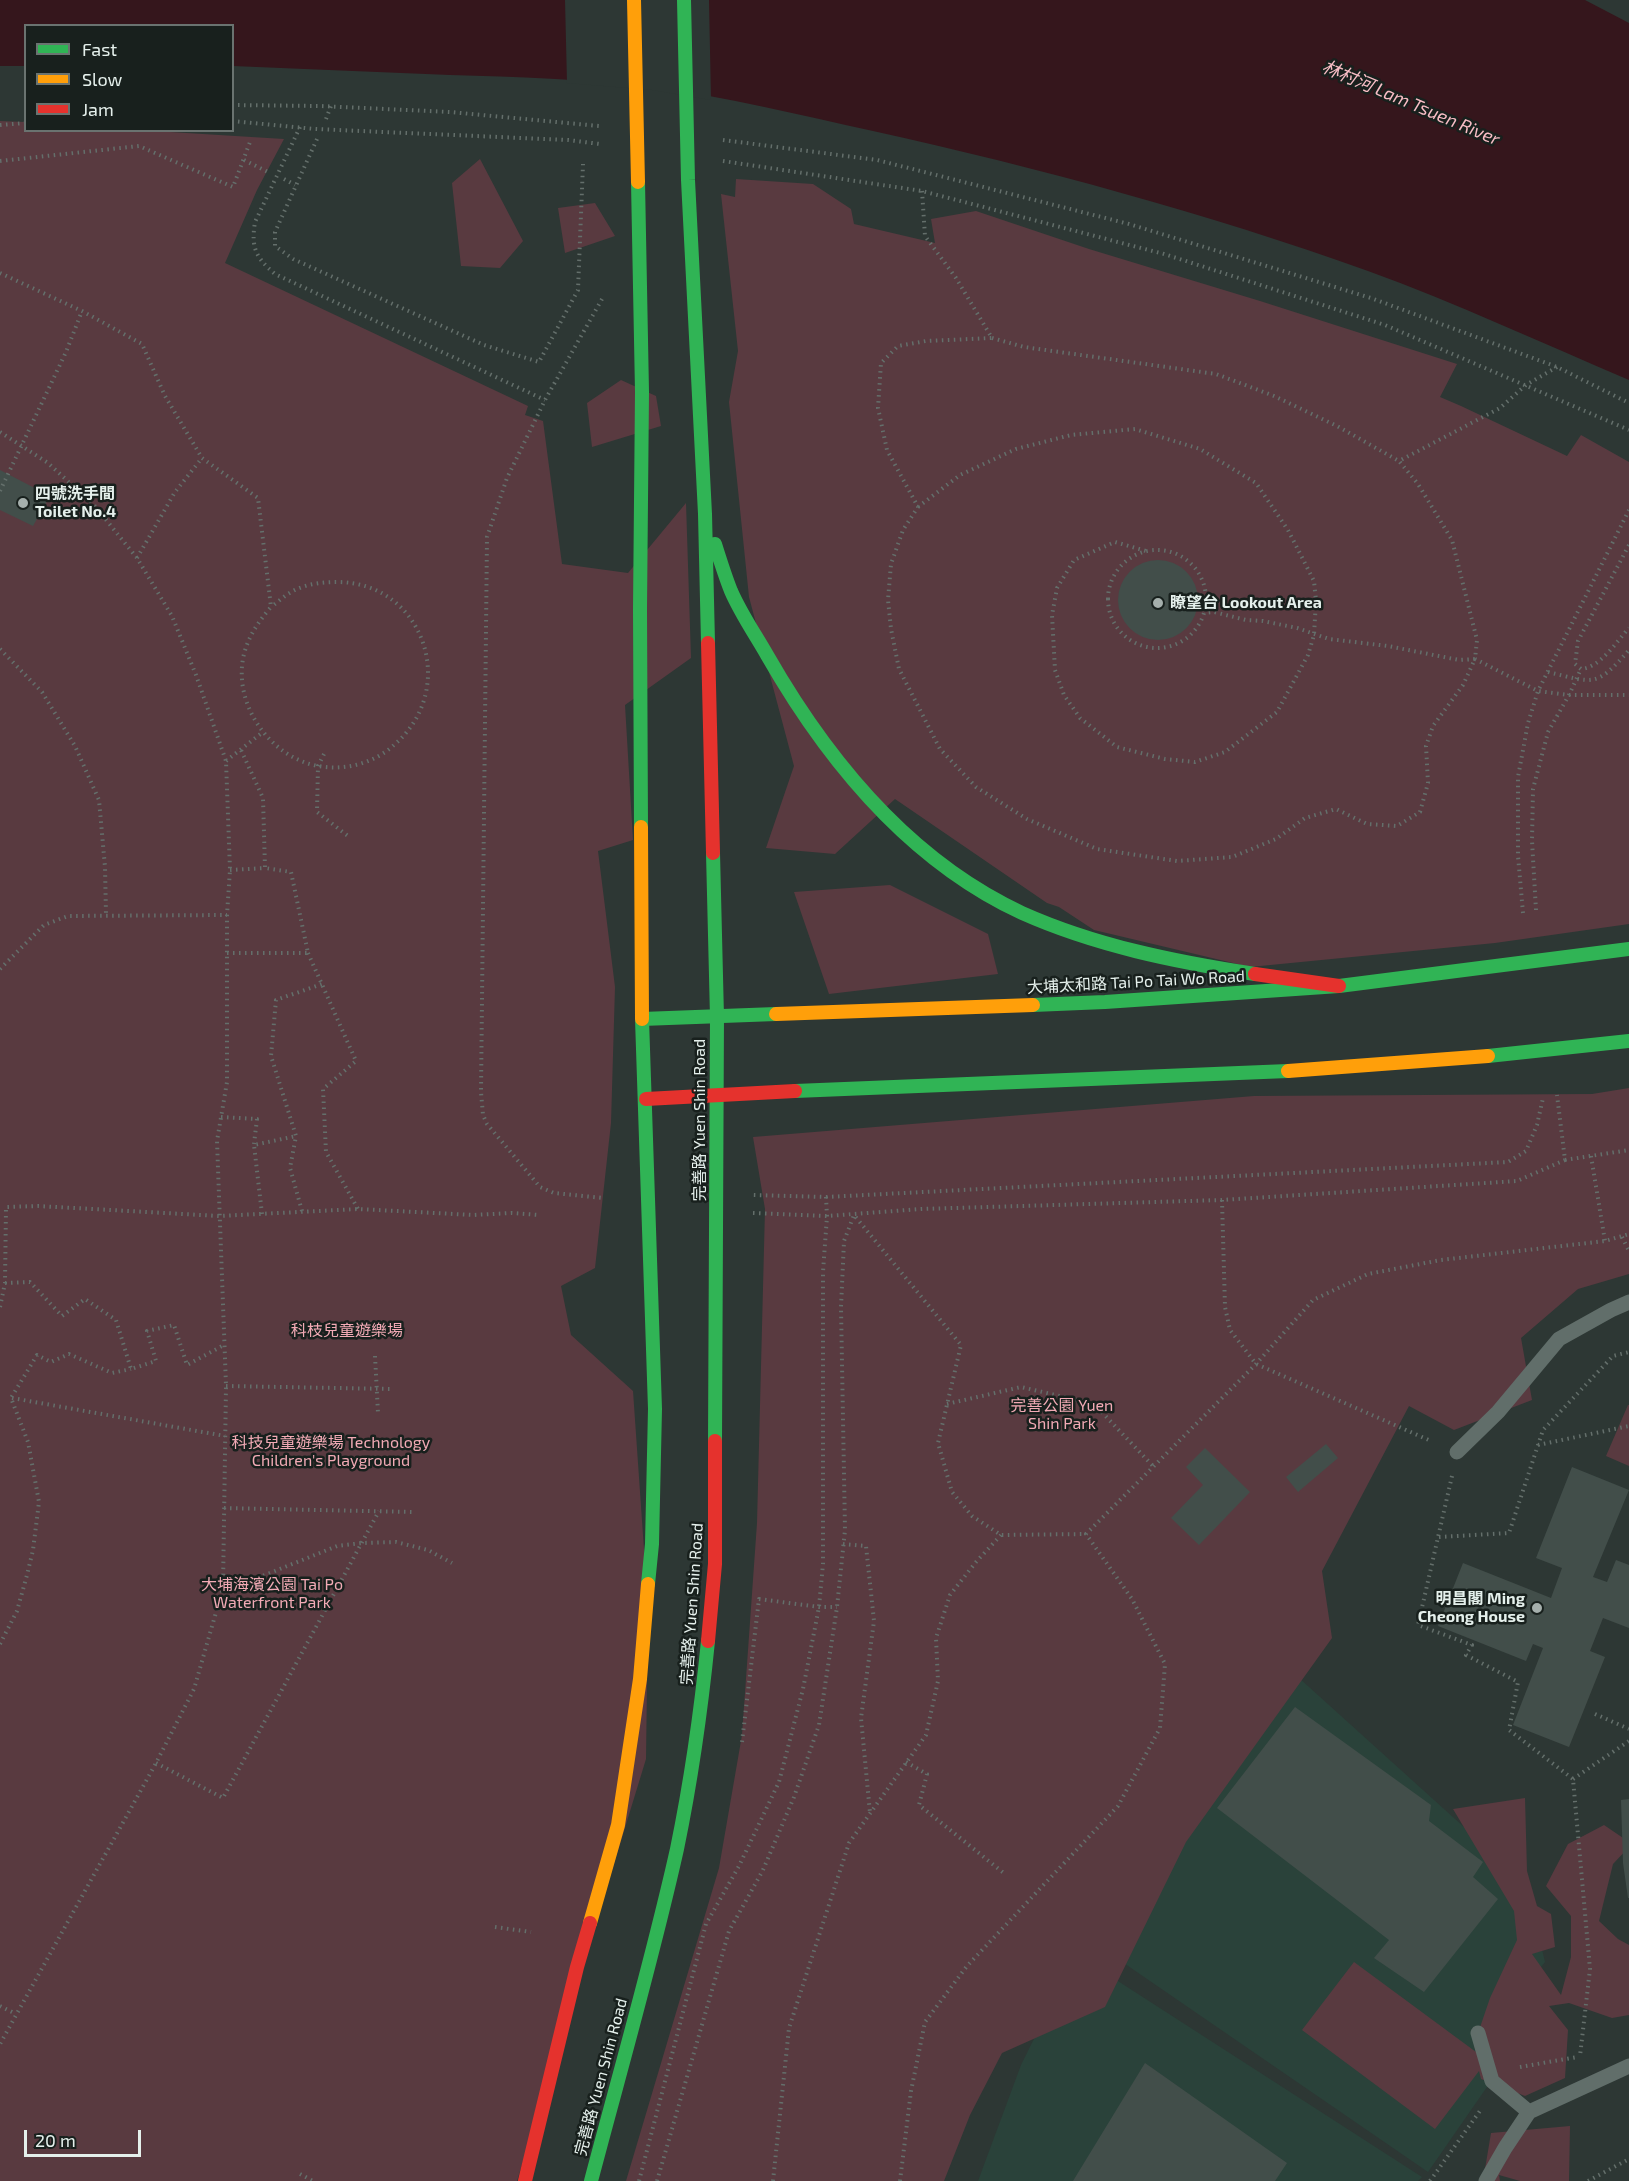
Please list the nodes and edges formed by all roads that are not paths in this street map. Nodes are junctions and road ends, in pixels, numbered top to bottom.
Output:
1 (634, 0) edge
2 (684, 0) edge
3 (705, 514) junction
4 (1629, 949) edge
5 (1340, 986) junction
6 (717, 1017) junction
7 (642, 1020) junction
8 (1629, 1041) edge
9 (718, 1096) junction
10 (646, 1099) junction
11 (1629, 1302) edge
12 (1457, 1452) road end
13 (1478, 2033) dead end
14 (1629, 2067) edge
15 (1529, 2112) junction
16 (525, 2181) edge
17 (591, 2181) edge
18 (1486, 2181) edge

1 - 7 main road
2 - 3 main road
3 - 5 main road
3 - 6 main road, 完善路 Yuen Shin Road
4 - 5 main road, 大埔太和路 Tai Po Tai Wo Road
5 - 6 main road, 大埔太和路 Tai Po Tai Wo Road
6 - 7 main road, 大埔太和路 Tai Po Tai Wo Road
6 - 9 main road, 完善路 Yuen Shin Road
7 - 10 main road
8 - 9 main road
9 - 10 main road
9 - 17 main road, 完善路 Yuen Shin Road
10 - 16 main road
11 - 12 lane
13 - 15 lane
14 - 15 lane
15 - 18 lane

